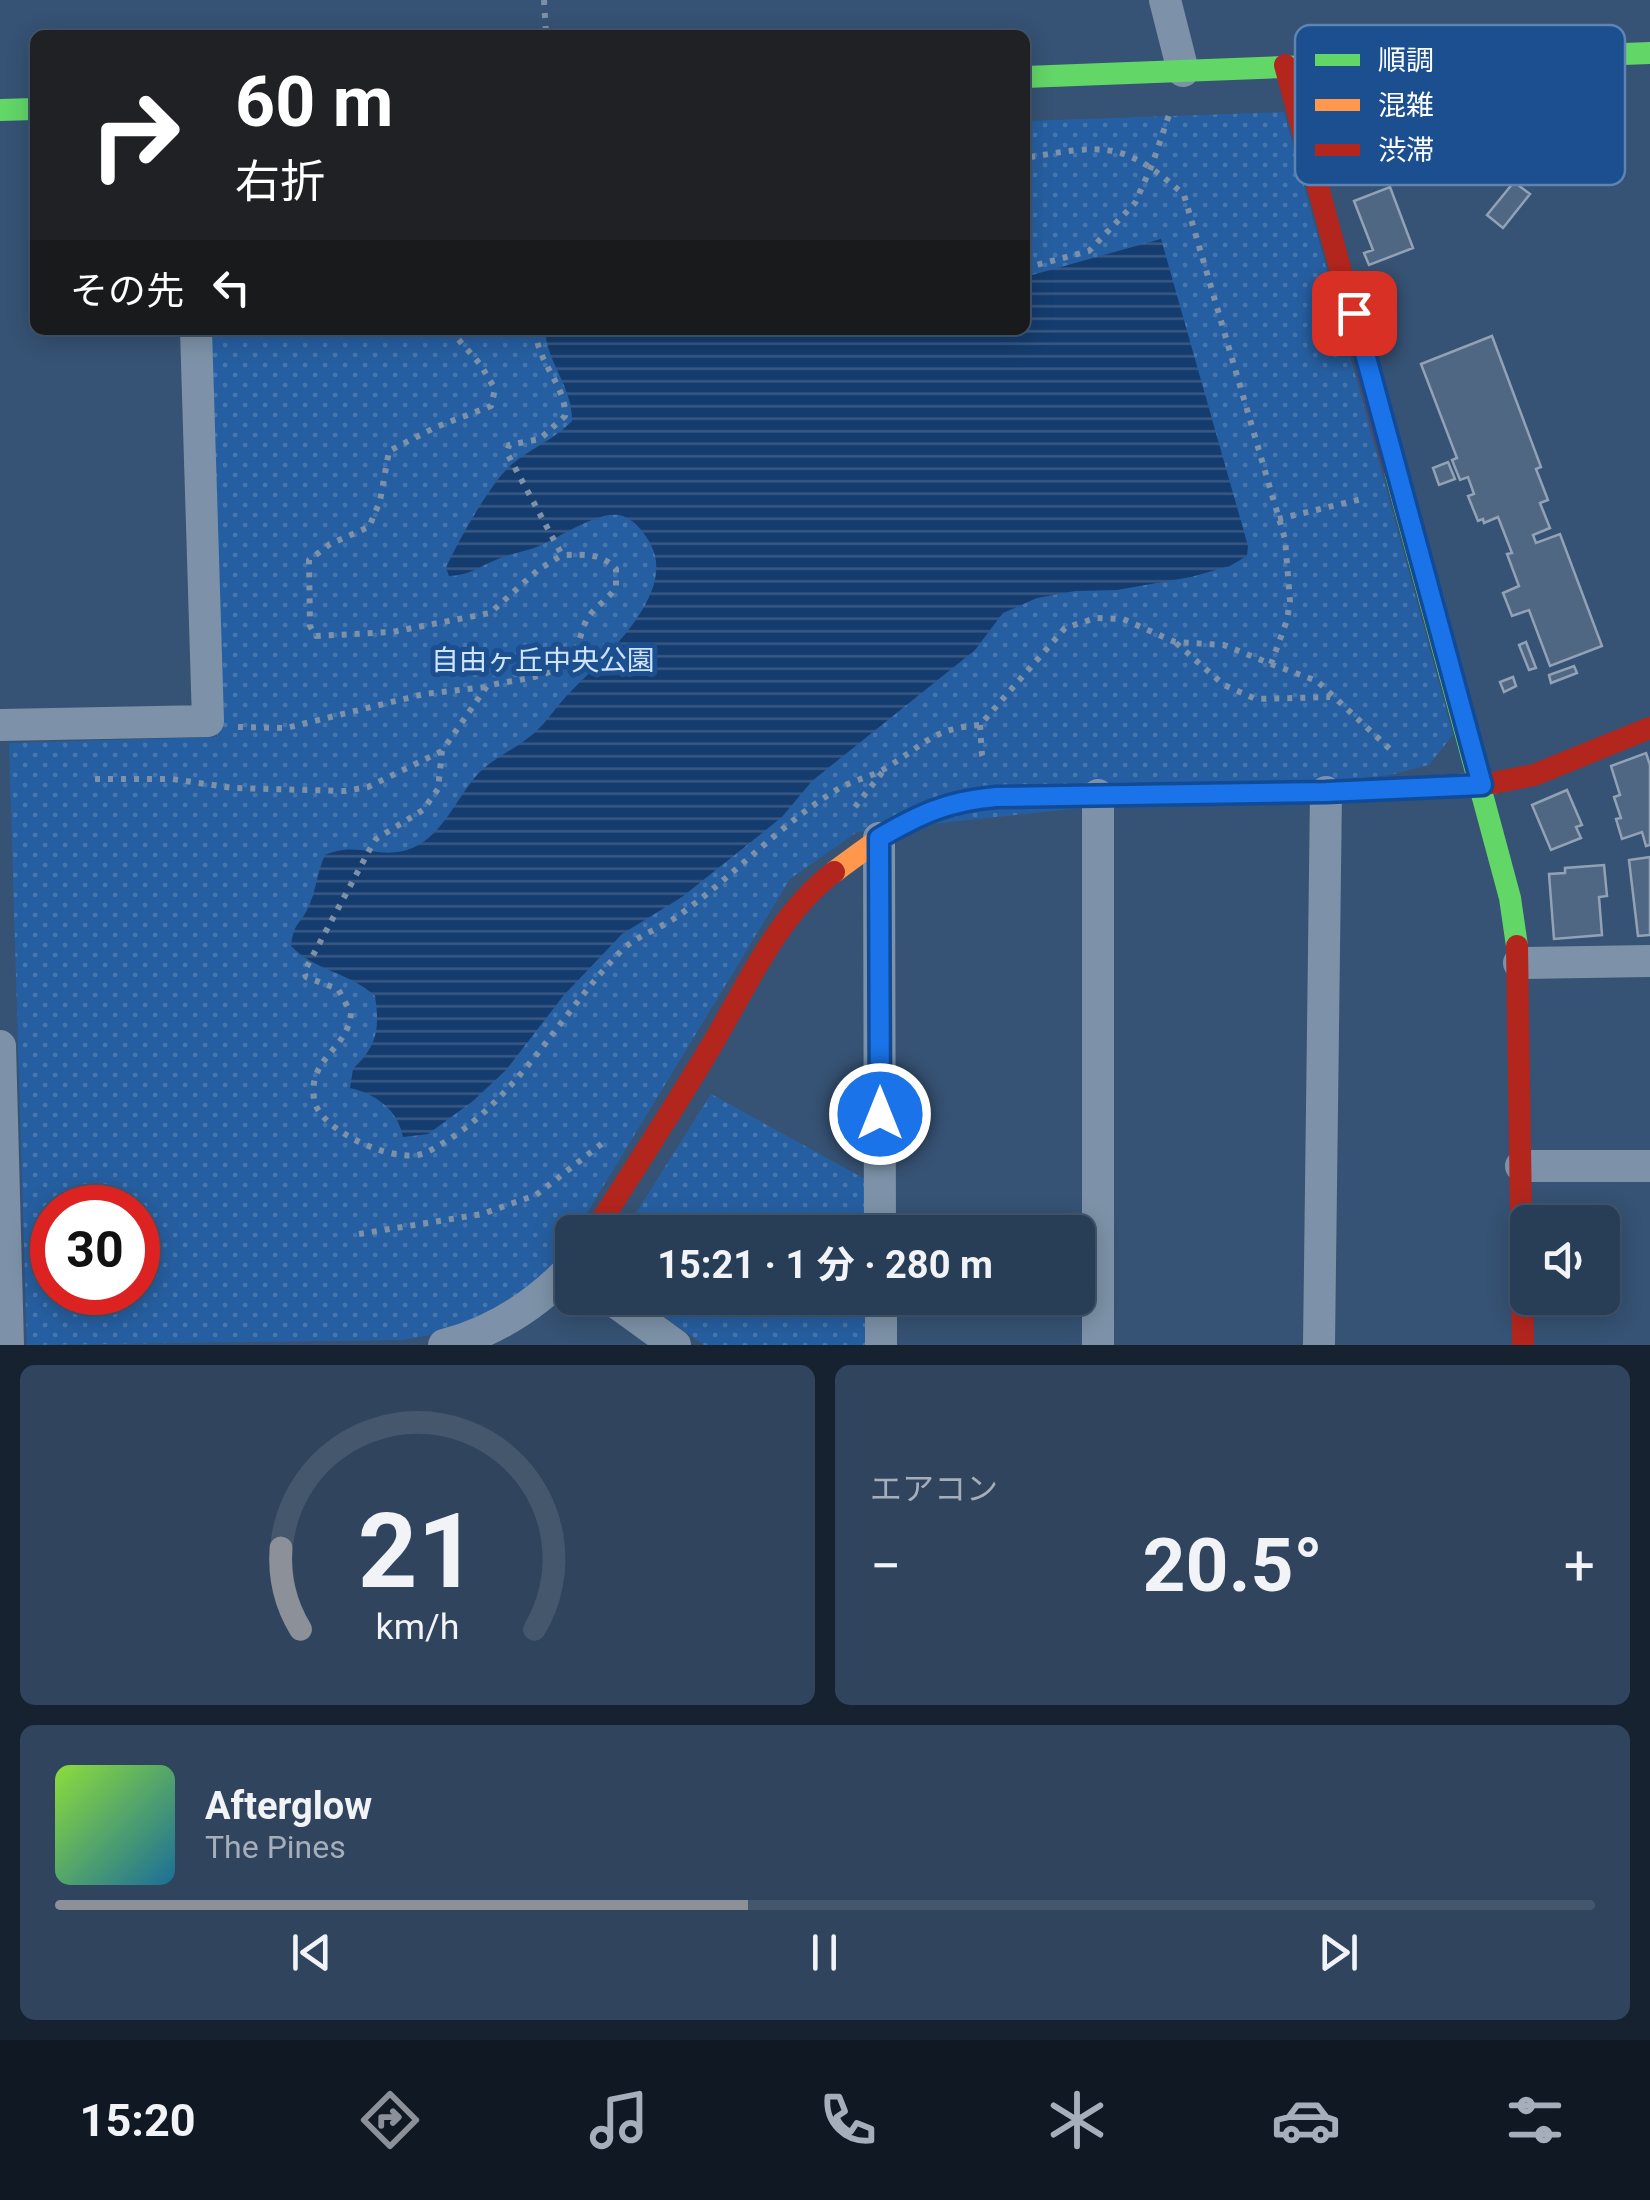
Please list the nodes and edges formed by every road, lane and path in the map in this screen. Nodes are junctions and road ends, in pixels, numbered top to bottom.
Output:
1 (544, 0) edge
2 (1165, 0) edge
3 (546, 30) edge
4 (1650, 53) edge
5 (1625, 54) edge
6 (1285, 65) junction
7 (1295, 65) edge
8 (1184, 71) junction
9 (1030, 76) edge
10 (1295, 101) edge
11 (30, 109) edge
12 (0, 110) edge
13 (1030, 157) edge
14 (1152, 166) junction
15 (1318, 185) edge
16 (1030, 267) edge
17 (196, 335) edge
18 (454, 335) edge
19 (536, 335) edge
20 (1402, 490) junction
21 (1278, 519) junction
22 (562, 555) junction
23 (1175, 642) junction
24 (1271, 664) junction
25 (487, 686) junction
26 (1331, 697) junction
27 (208, 721) junction
28 (0, 725) edge
29 (1650, 728) edge
30 (442, 751) junction
31 (95, 779) dead end
32 (1482, 785) junction
33 (1414, 788) junction
34 (1326, 792) junction
35 (1098, 794) junction
36 (879, 838) junction
37 (1650, 960) edge
38 (1519, 963) junction
39 (0, 1046) edge
40 (609, 1138) dead end
41 (2, 1143) edge
42 (1522, 1166) junction
43 (1650, 1166) edge
44 (605, 1215) edge
45 (880, 1215) edge
46 (359, 1234) dead end
47 (555, 1284) edge
48 (634, 1315) edge
49 (880, 1315) edge
50 (8, 1345) edge
51 (444, 1345) edge
52 (676, 1345) edge
53 (881, 1345) edge
54 (1098, 1345) edge
55 (1319, 1345) edge
56 (1523, 1345) edge

1 - 3 path
2 - 8 street
4 - 5 street
6 - 7 street
6 - 8 street
6 - 10 street
8 - 9 street
8 - 14 path
11 - 12 street
13 - 14 path
14 - 16 path
14 - 21 path
15 - 20 street
17 - 27 street
18 - 22 path
19 - 22 path
20 - 21 path
20 - 32 street
21 - 24 path
22 - 25 path
23 - 24 path
23 - 26 path
23 - 30 path
24 - 26 path
25 - 27 path
25 - 30 path
26 - 33 path
27 - 28 street
29 - 32 street
30 - 31 path
32 - 33 street
32 - 38 street
33 - 34 street
34 - 35 street
34 - 55 street
35 - 36 street
35 - 54 street
36 - 44 street
36 - 45 street
37 - 38 street
38 - 42 street
39 - 41 street
40 - 46 path
41 - 50 street
42 - 43 street
42 - 56 street
47 - 51 street
48 - 52 street
49 - 53 street

